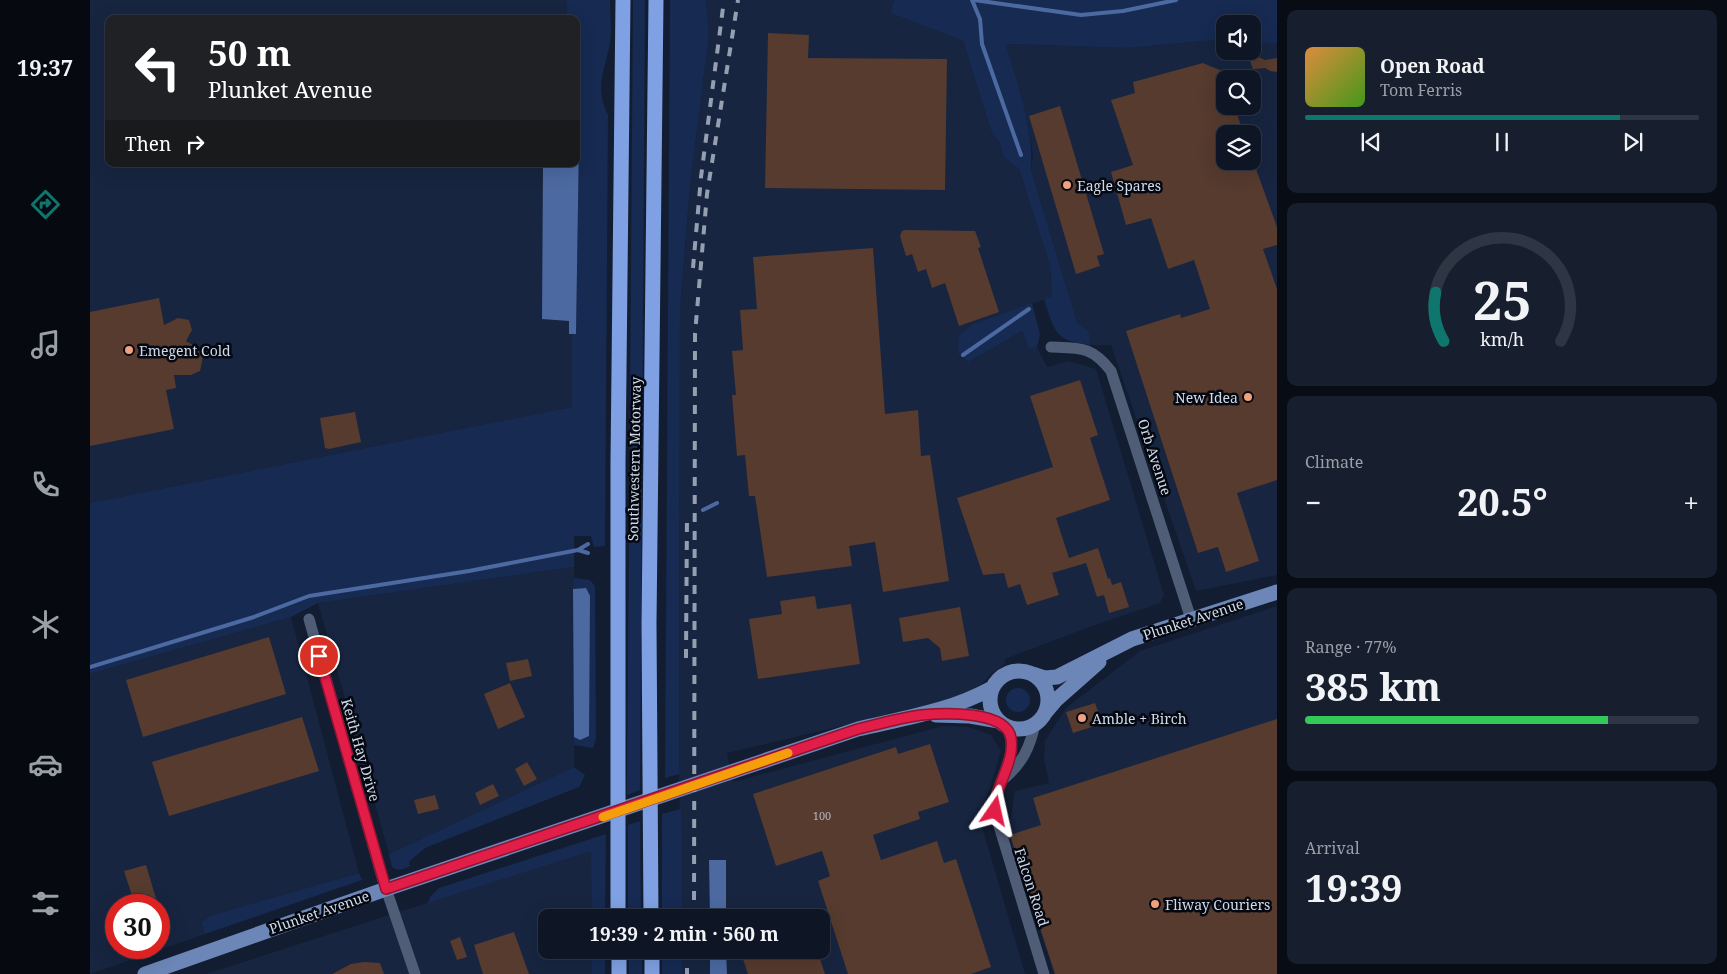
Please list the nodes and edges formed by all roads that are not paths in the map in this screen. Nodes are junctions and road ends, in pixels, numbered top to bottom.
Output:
1 (623, 0) edge
2 (656, 0) edge
3 (1051, 347) dead end
4 (1277, 592) edge
5 (309, 619) dead end
6 (1192, 619) junction
7 (1111, 651) junction
8 (1033, 674) junction
9 (992, 688) junction
10 (922, 715) junction
11 (1039, 719) junction
12 (1001, 723) junction
13 (1004, 779) junction
14 (386, 889) junction
15 (618, 909) edge
16 (651, 909) edge
17 (619, 959) edge
18 (652, 959) edge
19 (145, 974) edge
20 (415, 974) edge
21 (619, 974) edge
22 (652, 974) edge
23 (1044, 974) edge

1 - 15 highway, Southwestern Motorway
2 - 16 highway, Southwestern Motorway
3 - 6 street, Orb Avenue
4 - 6 main road, Plunket Avenue
5 - 14 street, Keith Hay Drive
6 - 7 main road, Plunket Avenue
7 - 8 main road, Plunket Avenue
7 - 11 main road, Plunket Avenue
8 - 9 main road
8 - 11 main road
9 - 10 main road, Plunket Avenue
9 - 12 main road
10 - 12 main road, Plunket Avenue
10 - 14 main road, Plunket Avenue
11 - 12 main road
11 - 13 street, Falcon Road
12 - 13 street, Falcon Road
13 - 23 street, Falcon Road
14 - 19 main road, Plunket Avenue
14 - 20 street, Keith Hay Drive
17 - 21 highway
18 - 22 highway

